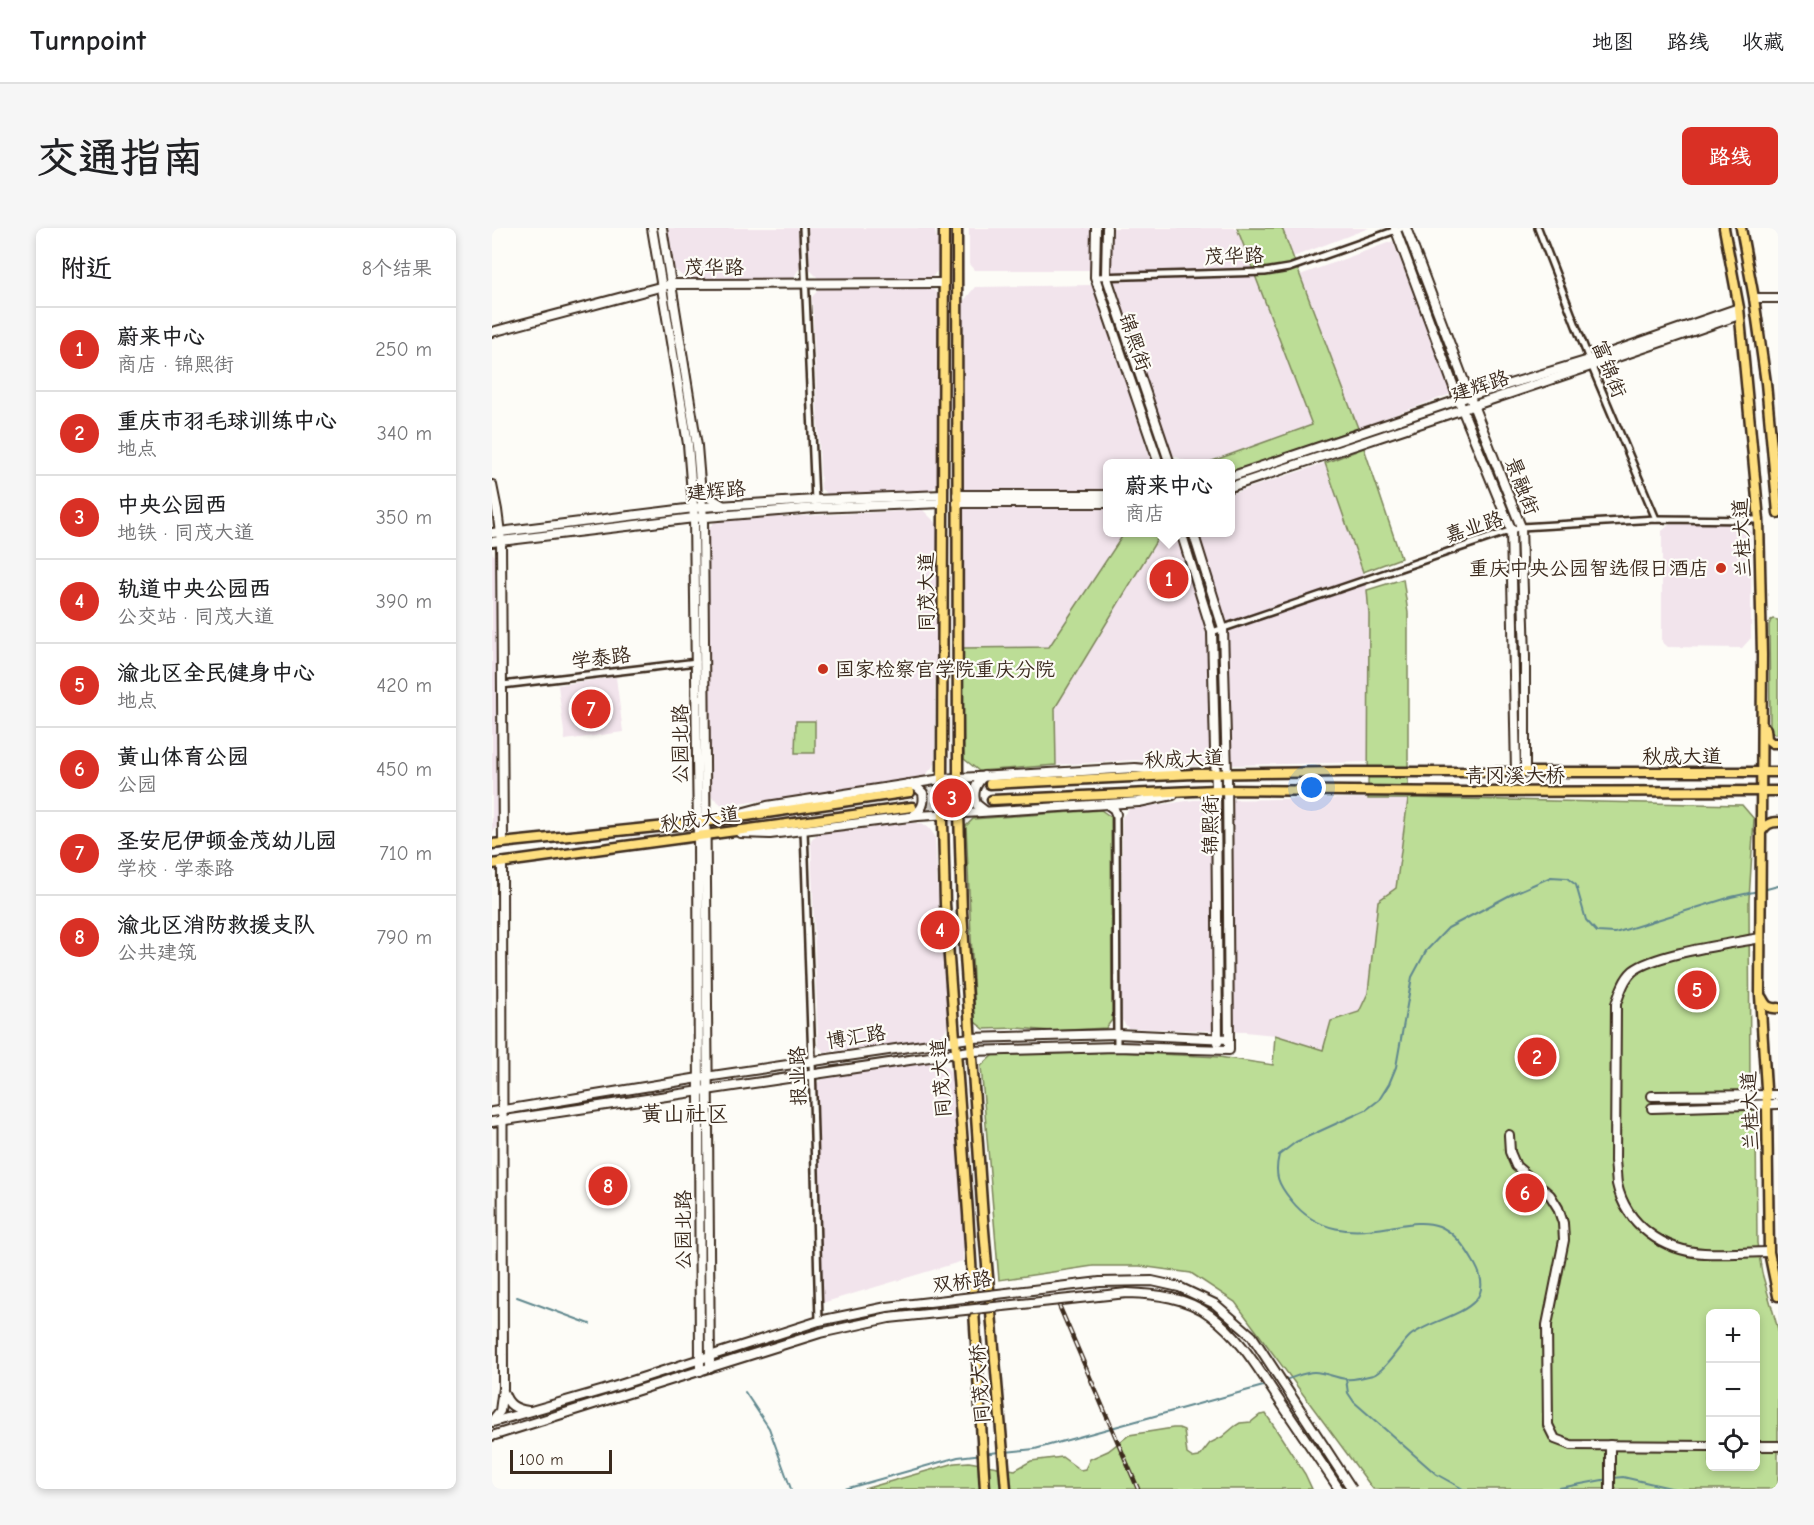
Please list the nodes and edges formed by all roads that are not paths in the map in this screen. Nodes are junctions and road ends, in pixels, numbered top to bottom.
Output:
1 (652, 228) edge
2 (662, 228) edge
3 (803, 228) edge
4 (944, 228) edge
5 (957, 228) edge
6 (1096, 228) edge
7 (1107, 228) edge
8 (1538, 228) edge
9 (1724, 228) edge
10 (1741, 228) edge
11 (1400, 229) edge
12 (1106, 275) junction
13 (1095, 277) junction
14 (805, 283) junction
15 (944, 283) junction
16 (671, 284) junction
17 (662, 286) junction
18 (1754, 298) junction
19 (1778, 298) edge
20 (1739, 312) junction
21 (492, 332) edge
22 (1590, 363) junction
23 (1459, 400) junction
24 (1471, 401) junction
25 (1462, 409) junction
26 (1157, 459) edge
27 (1168, 459) edge
28 (1235, 475) edge
29 (492, 485) edge
30 (700, 485) junction
31 (1235, 485) edge
32 (1103, 495) edge
33 (943, 499) junction
34 (957, 499) junction
35 (1103, 503) edge
36 (815, 504) junction
37 (724, 506) junction
38 (698, 508) junction
39 (1778, 513) edge
40 (698, 518) junction
41 (1656, 519) junction
42 (1759, 520) junction
43 (1521, 527) junction
44 (1511, 530) junction
45 (496, 532) edge
46 (1183, 537) edge
47 (1194, 537) edge
48 (496, 542) edge
49 (1223, 628) junction
50 (1212, 632) junction
51 (699, 661) junction
52 (1761, 666) junction
53 (502, 685) junction
54 (1778, 743) edge
55 (1343, 772) joint
56 (1478, 772) joint
57 (1516, 772) junction
58 (1526, 772) junction
59 (1761, 772) junction
60 (1778, 772) edge
61 (1216, 774) junction
62 (1227, 774) junction
63 (958, 778) junction
64 (942, 779) junction
65 (987, 780) junction
66 (909, 788) junction
67 (1194, 790) junction
68 (1216, 790) junction
69 (1227, 790) junction
70 (1344, 790) joint
71 (1685, 791) joint
72 (1761, 791) junction
73 (1778, 791) edge
74 (992, 800) tunnel mouth
75 (1106, 804) junction
76 (912, 812) junction
77 (986, 812) junction
78 (943, 814) junction
79 (959, 814) junction
80 (1116, 814) joint
81 (701, 822) junction
82 (1778, 822) edge
83 (804, 830) junction
84 (730, 832) junction
85 (1761, 832) junction
86 (702, 836) junction
87 (503, 843) junction
88 (492, 844) edge
89 (502, 862) junction
90 (492, 864) edge
91 (1760, 938) junction
92 (1760, 995) junction
93 (1778, 1008) edge
94 (1117, 1034) junction
95 (970, 1038) junction
96 (1218, 1038) junction
97 (955, 1039) junction
98 (1229, 1039) junction
99 (1117, 1047) junction
100 (1218, 1049) junction
101 (1229, 1050) joint
102 (970, 1051) junction
103 (956, 1052) junction
104 (812, 1061) junction
105 (813, 1074) junction
106 (703, 1078) junction
107 (703, 1090) junction
108 (1778, 1095) edge
109 (1652, 1096) dead end
110 (1767, 1100) junction
111 (1778, 1104) edge
112 (1652, 1108) dead end
113 (502, 1110) junction
114 (492, 1112) edge
115 (502, 1120) junction
116 (492, 1122) edge
117 (1509, 1135) dead end
118 (1769, 1252) junction
119 (989, 1277) joint
120 (971, 1278) joint
121 (1778, 1296) edge
122 (819, 1322) junction
123 (710, 1356) junction
124 (700, 1359) junction
125 (710, 1368) junction
126 (700, 1371) junction
127 (503, 1388) junction
128 (531, 1411) junction
129 (492, 1422) edge
130 (492, 1436) edge
131 (1610, 1445) junction
132 (1706, 1446) edge
133 (1760, 1446) edge
134 (1778, 1446) edge
135 (985, 1489) edge
136 (1006, 1489) edge
137 (1339, 1489) edge
138 (1352, 1489) edge
139 (1610, 1489) edge

1 - 17 street, 公园北路
2 - 16 street, 公园北路
3 - 14 street
4 - 15 main road, 同茂大道
5 - 34 main road, 同茂大道
6 - 13 street, 锦熙街
7 - 12 street, 锦熙街
8 - 22 street, 富锦街
9 - 20 main road, 兰桂大道
10 - 18 main road, 兰桂大道
11 - 12 street, 茂华路
11 - 23 street, 景融街
11 - 24 street, 景融街
12 - 13 street, 茂华路
12 - 27 street, 锦熙街
13 - 26 street, 锦熙街
14 - 15 street, 茂华路
14 - 16 street, 茂华路
14 - 36 street
15 - 33 main road, 同茂大道
16 - 17 street, 茂华路
16 - 30 street, 公园北路
17 - 21 street, 茂华路
17 - 38 street, 公园北路
18 - 19 street
18 - 39 main road, 兰桂大道
20 - 22 street, 建辉路
20 - 42 main road, 兰桂大道
22 - 24 street, 建辉路
22 - 41 street, 富锦街
23 - 24 street, 建辉路
23 - 25 street, 景融街
23 - 28 street, 建辉路
24 - 25 street, 建辉路
24 - 43 street, 景融街
25 - 31 street, 建辉路
25 - 44 street, 景融街
29 - 45 street
30 - 37 street
30 - 38 street, 公园北路
32 - 34 street
33 - 36 street, 建辉路
33 - 64 main road, 同茂大道
34 - 35 street
34 - 63 main road, 同茂大道
36 - 37 street, 建辉路
36 - 40 street, 建辉路
37 - 38 street, 建辉路
38 - 40 street, 公园北路
38 - 45 street, 建辉路
40 - 48 street, 建辉路
40 - 51 street, 公园北路
41 - 42 street, 嘉业路
41 - 43 street, 嘉业路
42 - 52 main road, 兰桂大道
43 - 44 street, 嘉业路
43 - 58 street, 景融街
44 - 49 street, 嘉业路
44 - 57 street, 景融街
45 - 48 street
46 - 50 street, 锦熙街
47 - 49 street, 锦熙街
48 - 53 street
49 - 50 street, 嘉业路
49 - 62 street, 锦熙街
50 - 61 street, 锦熙街
51 - 53 street, 学泰路
51 - 81 street, 公园北路
52 - 54 main road
52 - 59 main road, 兰桂大道
53 - 87 street
55 - 56 main road, 青冈溪大桥
55 - 62 main road, 秋成大道
56 - 57 main road, 秋成大道
57 - 58 main road, 秋成大道
58 - 59 main road, 秋成大道
59 - 60 main road, 秋成大道
59 - 72 main road, 兰桂大道
61 - 62 main road, 秋成大道
61 - 65 main road, 秋成大道
61 - 68 street, 锦熙街
62 - 69 street, 锦熙街
63 - 64 street
63 - 65 street
63 - 79 main road, 同茂大道
64 - 66 street
64 - 78 main road, 同茂大道
65 - 77 street
66 - 76 street
66 - 81 main road, 秋成大道
67 - 68 main road, 秋成大道
67 - 74 main road, 秋成大道
67 - 75 street
68 - 69 main road, 秋成大道
68 - 96 street, 锦熙街
69 - 70 main road, 秋成大道
69 - 98 street, 锦熙街
70 - 71 main road, 青冈溪大桥
71 - 72 main road, 秋成大道
72 - 73 main road, 秋成大道
72 - 85 main road, 兰桂大道
75 - 77 street
75 - 80 street
76 - 78 street
76 - 83 street
76 - 84 main road, 秋成大道
77 - 79 street
78 - 79 street
78 - 97 main road, 同茂大道
79 - 95 main road, 同茂大道
80 - 94 street
81 - 86 street, 公园北路
81 - 87 main road, 秋成大道
82 - 85 main road
83 - 84 street
83 - 104 street, 报业路
84 - 86 main road, 秋成大道
85 - 91 main road, 兰桂大道
86 - 89 main road, 秋成大道
86 - 106 street, 公园北路
87 - 88 main road, 秋成大道
89 - 90 main road, 秋成大道
89 - 113 street
91 - 92 main road, 兰桂大道
91 - 118 street
92 - 93 main road
92 - 110 main road, 兰桂大道
94 - 95 street, 博汇路
94 - 96 street, 博汇路
94 - 99 street
95 - 97 street, 博汇路
95 - 102 main road, 同茂大道
96 - 98 street, 博汇路
96 - 100 street, 锦熙街
97 - 103 main road, 同茂大道
97 - 104 street, 博汇路
98 - 101 street, 锦熙街
99 - 100 street, 博汇路
99 - 102 street, 博汇路
100 - 101 street, 博汇路
102 - 103 street, 博汇路
102 - 119 main road, 同茂大道
103 - 105 street, 博汇路
103 - 120 main road, 同茂大道
104 - 105 street, 报业路
104 - 106 street, 博汇路
105 - 107 street, 博汇路
105 - 122 street, 报业路
106 - 107 street, 公园北路
106 - 113 street, 博汇路
107 - 115 street, 博汇路
107 - 123 street, 公园北路
107 - 124 street, 公园北路
108 - 110 street
109 - 110 street
110 - 111 street
110 - 112 street
110 - 118 main road, 兰桂大道
113 - 114 street, 博汇路
113 - 115 street
115 - 116 street, 博汇路
115 - 127 street
117 - 131 street
118 - 121 main road, 兰桂大道
119 - 136 main road, 同茂大桥, bridge
120 - 135 main road, 同茂大桥, bridge
122 - 123 street, 双桥路
122 - 138 street, 双桥路, bridge
123 - 124 street, 双桥路
123 - 125 street, 公园北路
124 - 126 street, 公园北路
124 - 128 street, 双桥路
125 - 126 street, 双桥路
125 - 137 street, 双桥路, bridge
126 - 130 street, 双桥路
127 - 128 street
127 - 129 street
128 - 129 street, 双桥路
131 - 132 street
131 - 139 street
133 - 134 street

